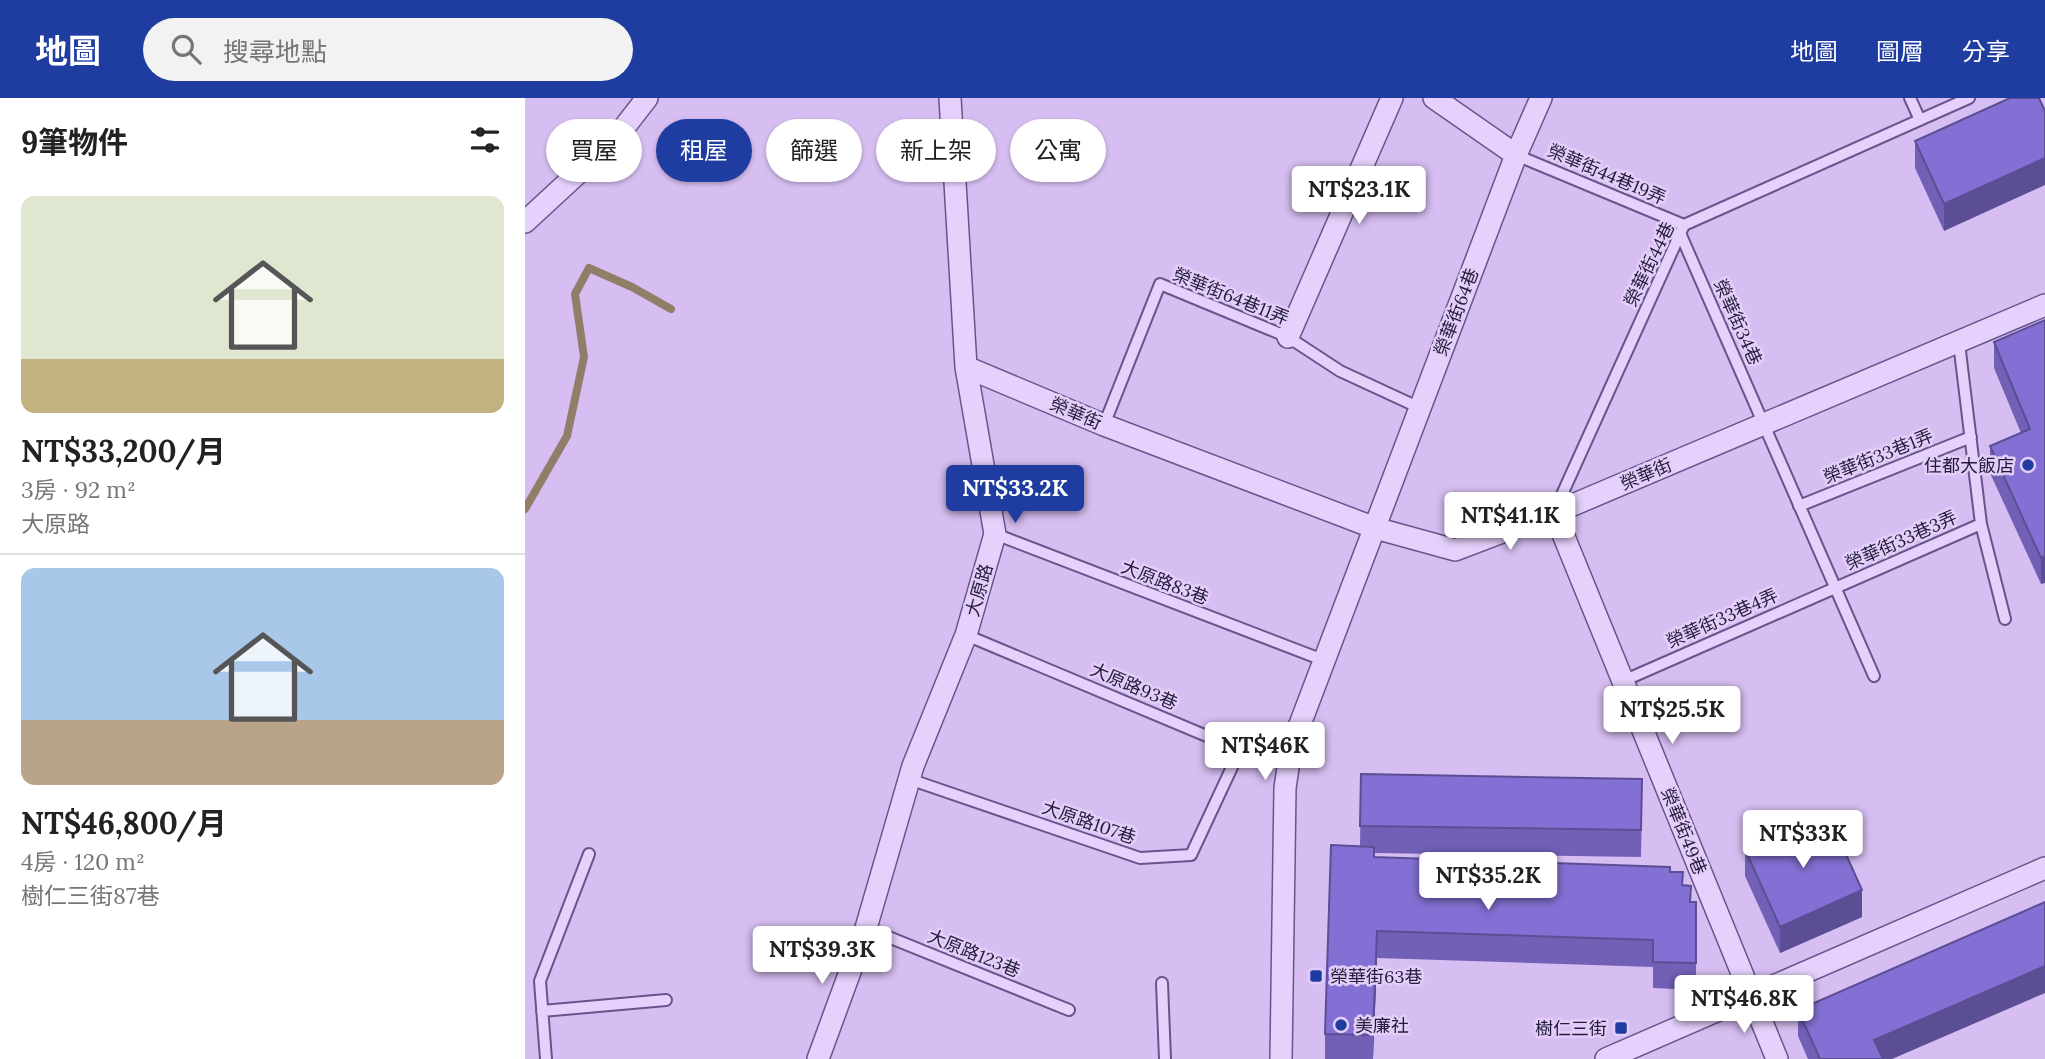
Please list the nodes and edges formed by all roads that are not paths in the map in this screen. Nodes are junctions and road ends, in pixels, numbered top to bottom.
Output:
1 (647, 98) edge
2 (950, 98) edge
3 (1392, 98) edge
4 (1434, 98) edge
5 (1541, 98) edge
6 (1910, 98) edge
7 (1969, 98) edge
8 (1920, 120) junction
9 (1516, 155) junction
10 (525, 222) edge
11 (1682, 229) junction
12 (2045, 305) edge
13 (1288, 337) junction
14 (1959, 343) junction
15 (966, 367) junction
16 (1420, 408) junction
17 (1104, 425) junction
18 (1764, 425) junction
19 (1971, 437) junction
20 (1799, 506) junction
21 (1554, 512) junction
22 (1981, 524) junction
23 (1375, 528) junction
24 (995, 534) junction
25 (1835, 588) junction
26 (2004, 619) dead end
27 (966, 635) junction
28 (1323, 660) junction
29 (1874, 676) dead end
30 (1623, 681) junction
31 (1291, 748) junction
32 (1240, 750) junction
33 (909, 779) junction
34 (589, 854) dead end
35 (2045, 868) edge
36 (866, 928) junction
37 (1162, 983) dead end
38 (1750, 995) junction
39 (666, 1000) dead end
40 (1069, 1010) dead end
41 (542, 1011) junction
42 (546, 1059) edge
43 (818, 1059) edge
44 (1164, 1059) edge
45 (1281, 1059) edge
46 (1606, 1059) edge
47 (1777, 1059) edge

1 - 10 street
2 - 15 street, 大原路
3 - 13 street
4 - 9 street
5 - 9 street, 榮華街64巷
6 - 8 lane
7 - 8 lane, 榮華街44巷
8 - 11 lane, 榮華街44巷
9 - 11 lane, 榮華街44巷19弄
9 - 16 street, 榮華街64巷
11 - 18 lane, 榮華街34巷
11 - 21 lane, 榮華街44巷
12 - 14 street, 榮華街
13 - 16 lane, 榮華街64巷11弄
13 - 17 lane, 榮華街64巷11弄
14 - 18 street, 榮華街
14 - 19 lane
15 - 17 street, 榮華街
15 - 24 street, 大原路
16 - 23 street, 榮華街64巷
17 - 23 street, 榮華街
18 - 20 lane, 榮華街34巷
18 - 21 street, 榮華街
19 - 20 lane, 榮華街33巷1弄
19 - 22 lane
20 - 25 lane, 榮華街34巷
21 - 23 street, 榮華街
21 - 30 street, 榮華街49巷
22 - 25 lane, 榮華街33巷3弄
22 - 26 lane
23 - 28 street
24 - 27 street, 大原路
24 - 28 lane, 大原路83巷
25 - 29 lane, 榮華街34巷
25 - 30 lane, 榮華街33巷4弄
27 - 32 lane, 大原路93巷
27 - 33 street, 大原路
28 - 31 street
30 - 38 street, 榮華街49巷
31 - 32 lane, 大原路93巷
31 - 45 street
32 - 33 lane, 大原路107巷
33 - 36 street, 大原路
34 - 41 lane
35 - 38 street
36 - 40 lane, 大原路123巷
36 - 43 street, 大原路
37 - 44 lane
38 - 46 street
38 - 47 street, 榮華街49巷
39 - 41 lane
41 - 42 lane

